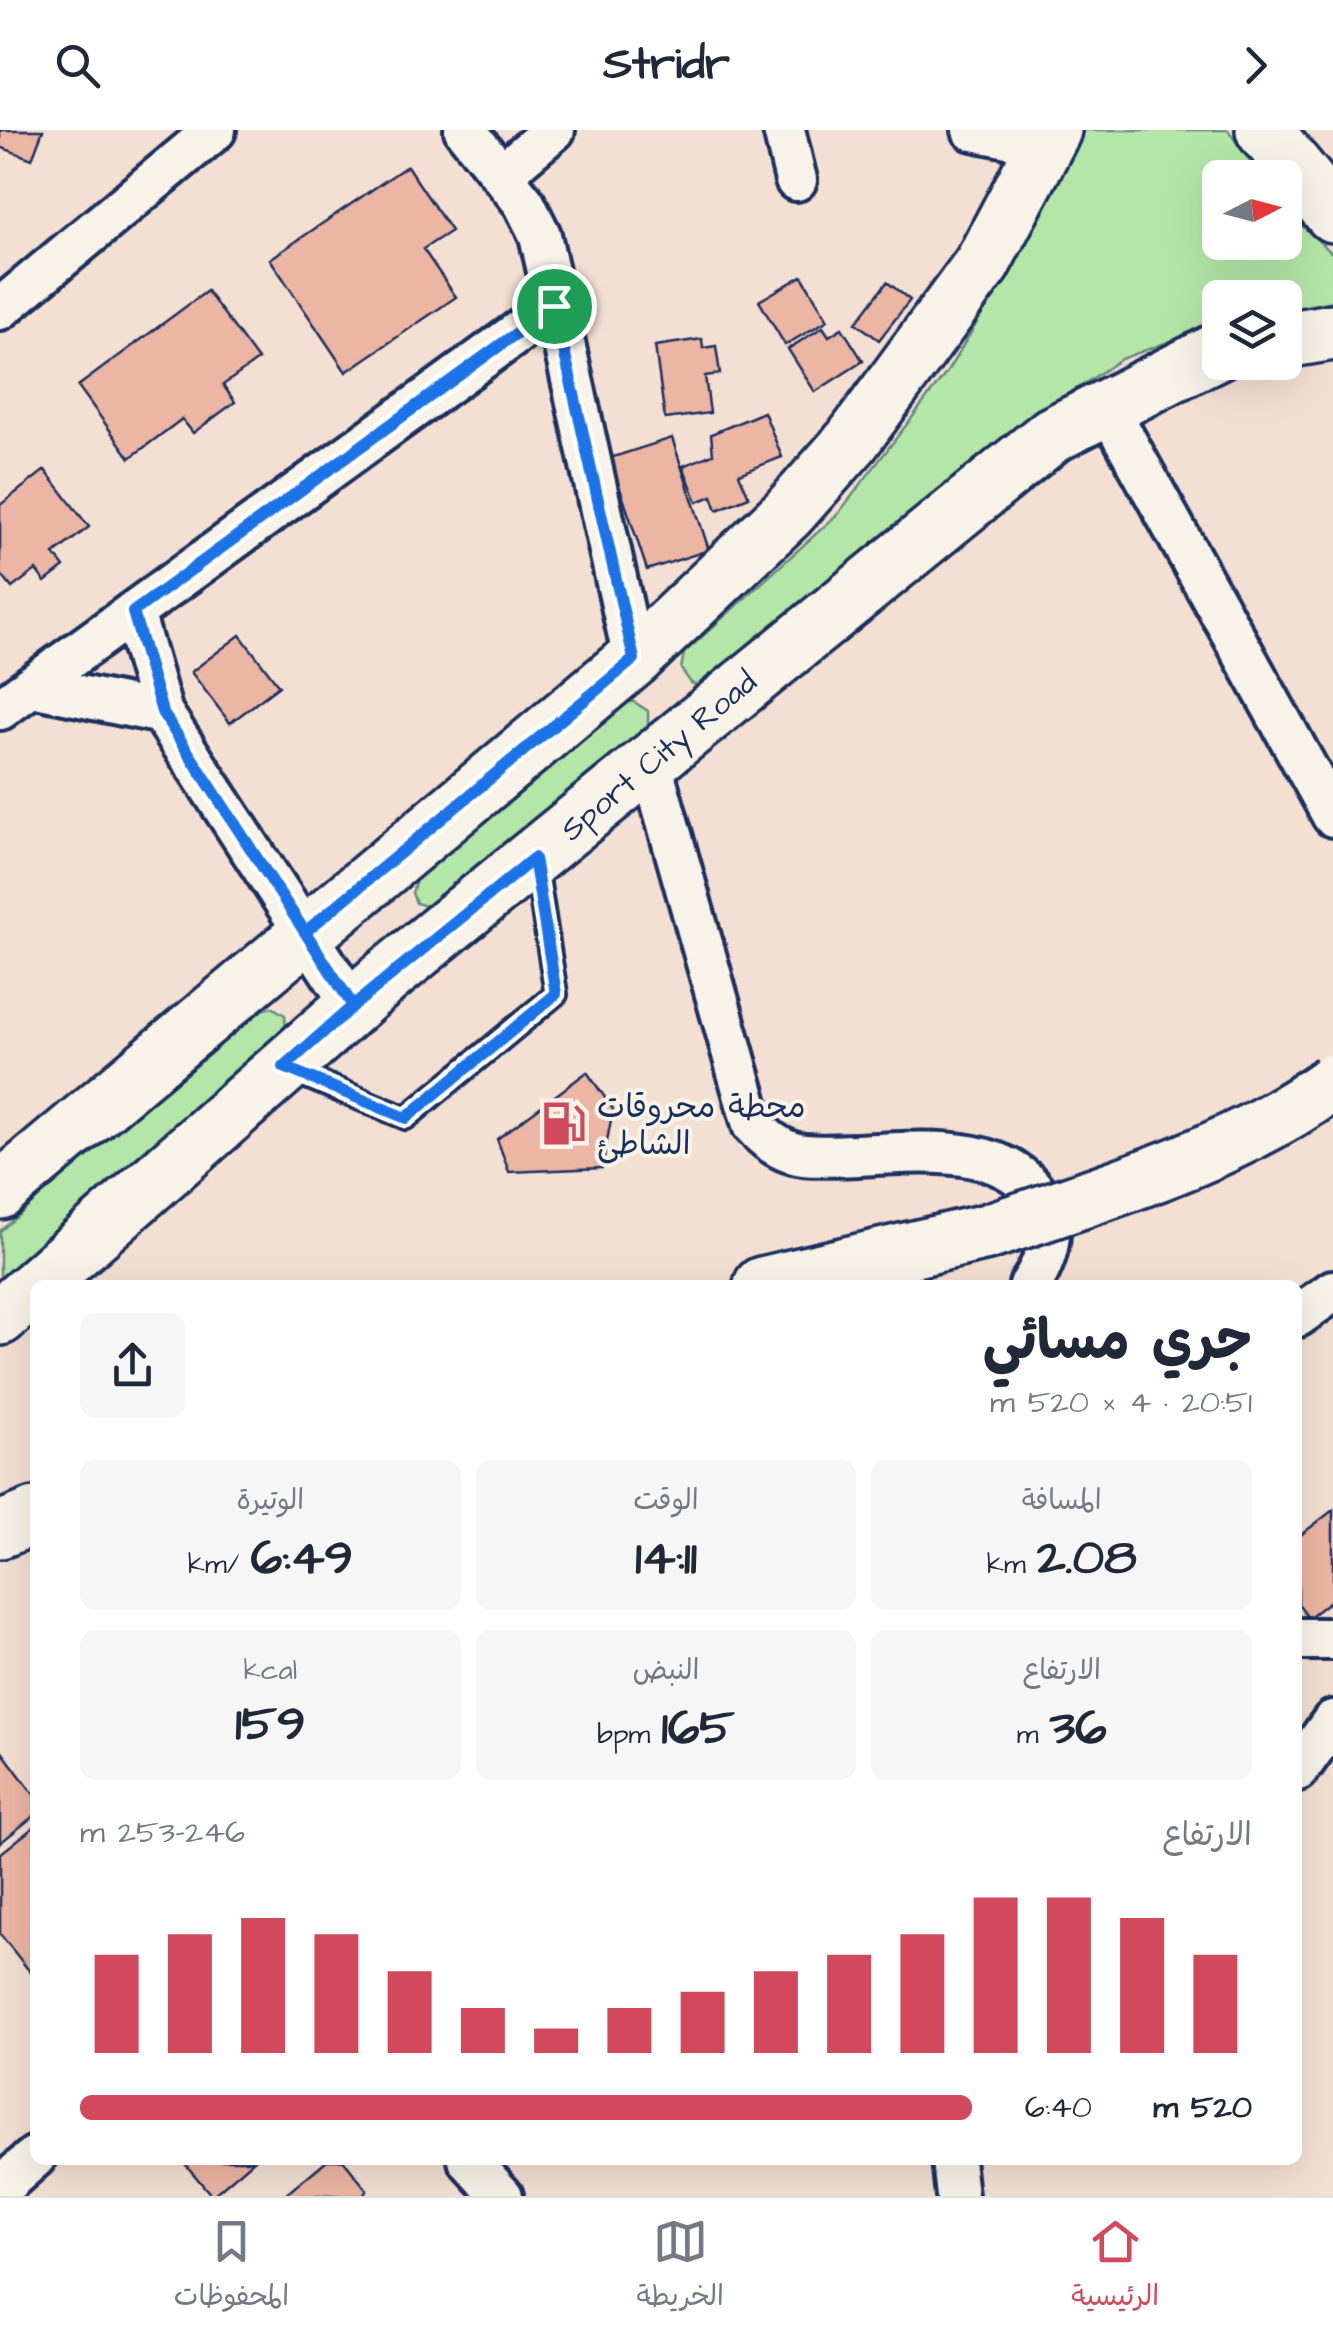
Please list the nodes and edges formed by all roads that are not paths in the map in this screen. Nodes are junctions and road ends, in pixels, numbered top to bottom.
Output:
1 (214, 130) edge
2 (465, 130) edge
3 (554, 130) edge
4 (784, 130) edge
5 (974, 130) edge
6 (1264, 130) edge
7 (1050, 137) edge
8 (502, 174) junction
9 (796, 180) dead end
10 (1333, 214) edge
11 (554, 306) junction
12 (0, 309) edge
13 (1333, 332) edge
14 (1302, 337) edge
15 (1202, 359) edge
16 (1107, 407) junction
17 (133, 612) junction
18 (634, 659) junction
19 (16, 698) edge
20 (162, 712) junction
21 (651, 764) junction
22 (1333, 816) edge
23 (534, 858) junction
24 (305, 932) junction
25 (353, 1006) junction
26 (284, 1067) junction
27 (1333, 1082) edge
28 (0, 1191) edge
29 (43, 1280) edge
30 (783, 1280) edge
31 (1033, 1280) edge
32 (1333, 1290) edge
33 (30, 1291) edge
34 (1302, 1313) edge
35 (0, 1318) edge
36 (30, 1518) edge
37 (0, 1530) edge
38 (1333, 1639) edge
39 (1302, 1640) edge
40 (1333, 1721) edge
41 (1302, 1764) edge
42 (30, 2161) edge
43 (473, 2165) edge
44 (954, 2165) edge
45 (0, 2188) edge
46 (502, 2196) edge
47 (957, 2196) edge

1 - 12 street
2 - 8 street
3 - 8 street
4 - 9 street
5 - 7 street
6 - 10 main road
7 - 18 main road
8 - 11 street
11 - 17 street
11 - 18 street
13 - 14 main road
15 - 16 main road, Sport City Road
16 - 21 main road, Sport City Road
16 - 22 street
17 - 19 street
17 - 20 street
18 - 24 main road
19 - 20 street
20 - 24 street
21 - 23 main road, Sport City Road
21 - 31 street
23 - 25 main road, Sport City Road
23 - 26 lane
24 - 25 street
24 - 28 main road
25 - 26 main road, Sport City Road
26 - 29 main road, Sport City Road
27 - 30 main road, bridge
32 - 34 street
33 - 35 main road, Sport City Road
36 - 37 main road
38 - 39 street
40 - 41 street
42 - 45 street
43 - 46 street
44 - 47 street

